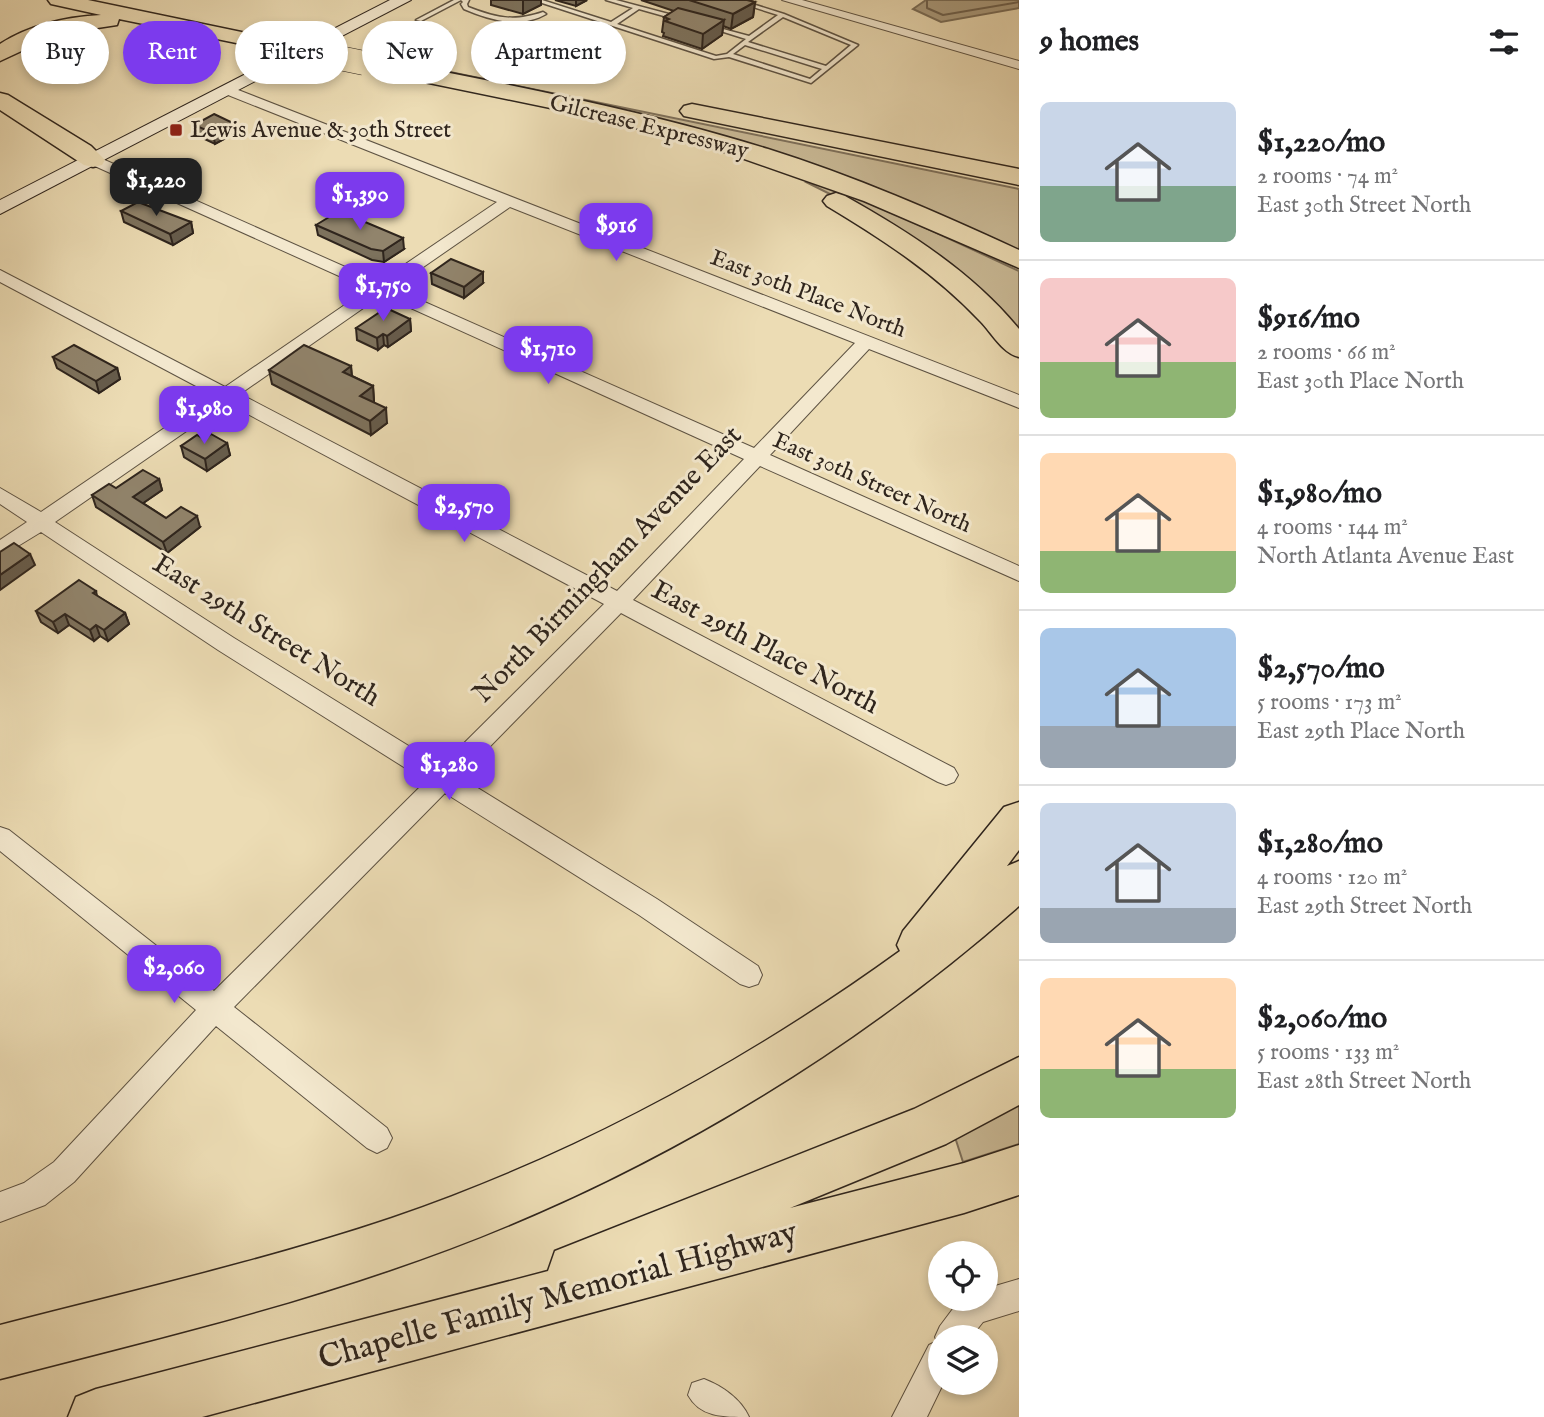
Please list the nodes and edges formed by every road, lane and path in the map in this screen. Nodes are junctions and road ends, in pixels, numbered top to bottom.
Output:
1 (58, 0) edge
2 (137, 0) edge
3 (403, 0) edge
4 (458, 0) edge
5 (466, 0) edge
6 (536, 0) edge
7 (609, 0) edge
8 (734, 0) edge
9 (788, 0) edge
10 (636, 9) junction
11 (177, 12) junction
12 (543, 15) dead end
13 (782, 15) junction
14 (683, 18) edge
15 (419, 20) dead end
16 (603, 21) edge
17 (618, 21) edge
18 (706, 25) edge
19 (626, 28) edge
20 (747, 41) junction
21 (362, 52) edge
22 (0, 54) edge
23 (362, 54) edge
24 (729, 55) junction
25 (1019, 65) edge
26 (826, 68) junction
27 (457, 71) edge
28 (457, 78) edge
29 (228, 90) junction
30 (523, 95) junction
31 (0, 100) edge
32 (0, 109) edge
33 (861, 145) junction
34 (93, 160) junction
35 (1019, 176) edge
36 (1019, 185) edge
37 (508, 201) junction
38 (0, 208) edge
39 (1019, 260) edge
40 (0, 275) edge
41 (381, 289) junction
42 (867, 341) junction
43 (1019, 348) edge
44 (226, 394) junction
45 (1019, 402) edge
46 (754, 457) junction
47 (0, 495) edge
48 (41, 522) junction
49 (0, 550) edge
50 (1019, 574) edge
51 (618, 603) junction
52 (946, 775) dead end
53 (442, 778) junction
54 (1019, 819) edge
55 (0, 837) edge
56 (1019, 880) edge
57 (749, 975) dead end
58 (881, 994) junction
59 (216, 1007) junction
60 (1019, 1080) edge
61 (377, 1138) dead end
62 (1019, 1170) edge
63 (0, 1207) edge
64 (1019, 1295) edge
65 (960, 1325) edge
66 (418, 1334) junction
67 (4, 1349) edge
68 (928, 1380) edge
69 (704, 1395) dead end
70 (96, 1417) edge
71 (733, 1417) edge
72 (909, 1417) edge

1 - 11 highway, Gilcrease Expressway
2 - 11 highway, Gilcrease Expressway
3 - 29 main road
4 - 15 lane
5 - 12 lane
6 - 16 lane
7 - 10 lane
8 - 13 lane
9 - 25 street
10 - 14 lane
10 - 17 lane
11 - 21 highway, Gilcrease Expressway
11 - 22 highway
11 - 23 highway, Gilcrease Expressway, bridge
13 - 20 lane
13 - 26 lane
18 - 20 lane
19 - 24 lane
20 - 24 lane
20 - 26 lane
24 - 26 lane
27 - 33 highway, Gilcrease Expressway
28 - 30 highway, Gilcrease Expressway
29 - 34 main road
29 - 37 street, East 30th Place North
30 - 39 highway, Gilcrease Expressway
30 - 43 highway
31 - 34 highway
32 - 34 highway
33 - 35 highway, Gilcrease Expressway
33 - 36 highway
34 - 38 main road
34 - 41 street, East 30th Street North
37 - 41 street
37 - 42 street, East 30th Place North
40 - 44 street, East 29th Place North
41 - 44 street
41 - 46 street, East 30th Street North
42 - 45 street, East 30th Place North
42 - 46 street, North Birmingham Avenue East
44 - 48 street
44 - 51 street, East 29th Place North
46 - 50 street, East 30th Street North
46 - 51 street, North Birmingham Avenue East
47 - 48 street, East 29th Street North
48 - 49 street
48 - 53 street, East 29th Street North
51 - 52 street, East 29th Place North
51 - 53 street, North Birmingham Avenue East
53 - 57 street, East 29th Street North
53 - 59 street, North Birmingham Avenue East
54 - 58 highway
55 - 59 street
56 - 58 highway
58 - 67 highway
59 - 61 street
59 - 63 street, North Birmingham Avenue East
60 - 66 highway
62 - 66 highway, Chapelle Family Memorial Highway
64 - 65 street
66 - 70 highway, Chapelle Family Memorial Highway
68 - 72 street
69 - 71 street

